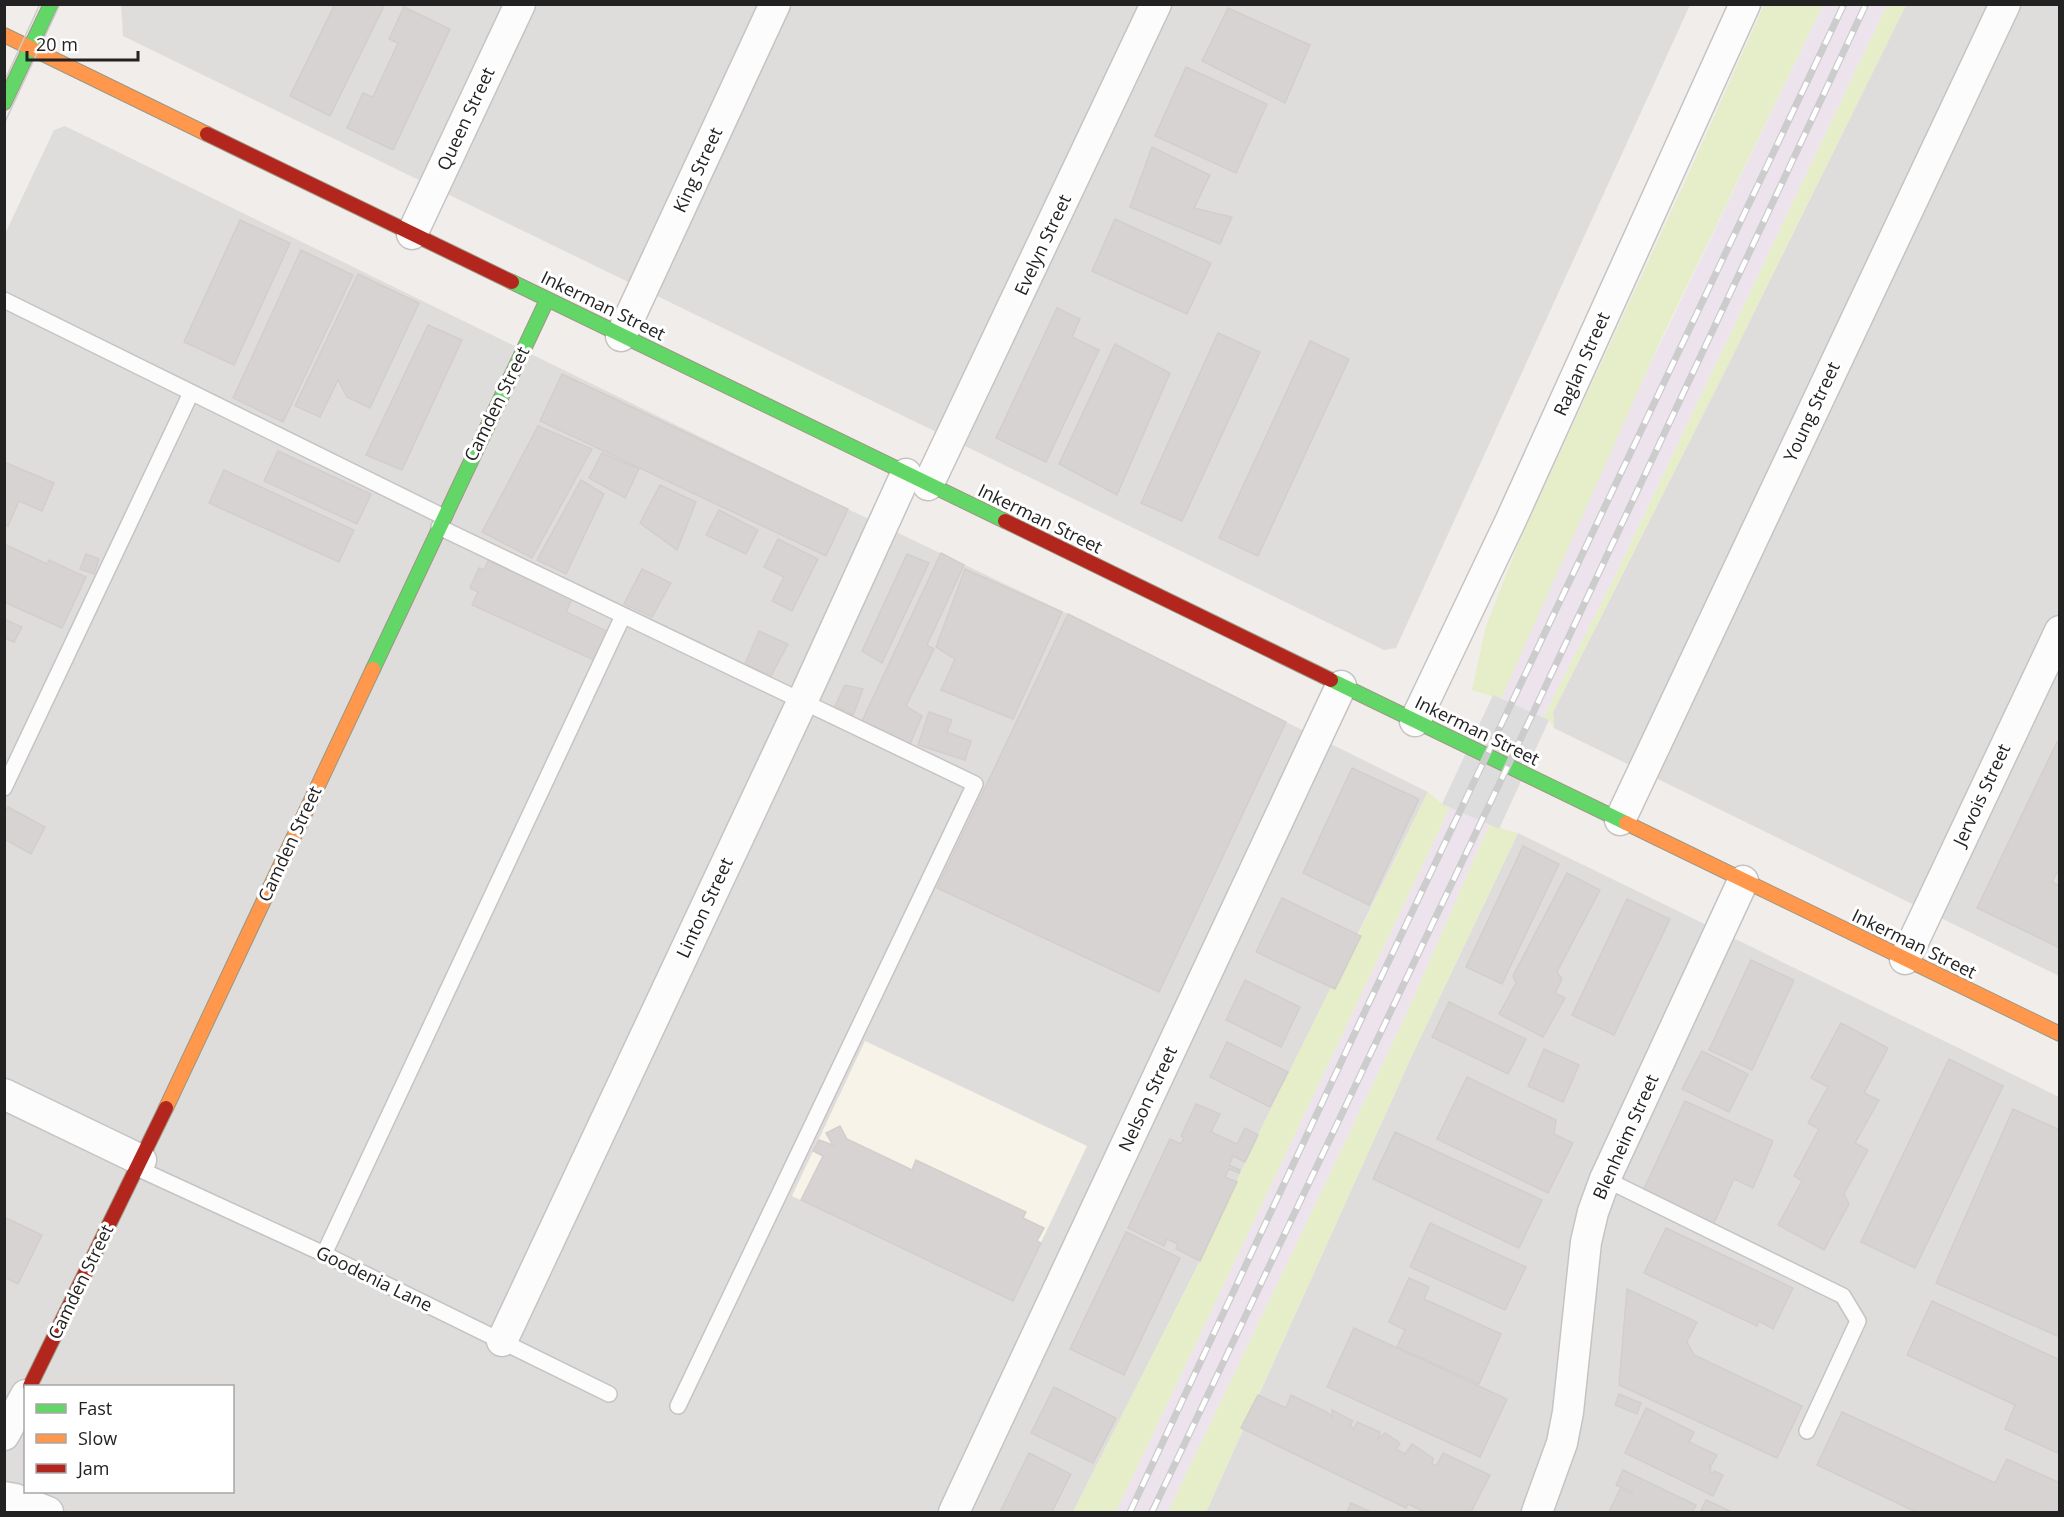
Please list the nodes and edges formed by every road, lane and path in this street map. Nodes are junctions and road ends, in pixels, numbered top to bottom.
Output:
1 (51, 4) edge
2 (520, 4) edge
3 (775, 4) edge
4 (1156, 4) edge
5 (1745, 4) edge
6 (2005, 4) edge
7 (4, 35) edge
8 (31, 48) junction
9 (4, 103) edge
10 (412, 234) junction
11 (4, 300) edge
12 (547, 300) junction
13 (621, 336) junction
14 (191, 393) junction
15 (917, 479) junction
16 (441, 522) junction
17 (623, 616) junction
18 (2060, 631) edge
19 (1341, 686) junction
20 (802, 702) junction
21 (1415, 721) junction
22 (4, 788) edge
23 (1620, 820) junction
24 (1743, 881) junction
25 (1905, 959) junction
26 (2060, 1034) edge
27 (4, 1094) edge
28 (139, 1164) junction
29 (1605, 1179) junction
30 (324, 1254) junction
31 (502, 1341) junction
32 (30, 1385) edge
33 (609, 1394) dead end
34 (24, 1399) edge
35 (678, 1406) dead end
36 (1807, 1431) dead end
37 (4, 1436) edge
38 (4, 1497) edge
39 (48, 1512) edge
40 (954, 1512) edge
41 (1537, 1512) edge

1 - 8 street
2 - 10 street, Queen Street
3 - 13 street, King Street
4 - 15 street, Evelyn Street
5 - 21 street, Raglan Street
6 - 23 street, Young Street
7 - 8 street, Inkerman Street
8 - 9 street
8 - 10 street, Inkerman Street
10 - 12 street, Inkerman Street
11 - 14 lane
12 - 13 street, Inkerman Street
12 - 16 street, Camden Street
13 - 15 street, Inkerman Street
14 - 16 lane
14 - 22 lane
15 - 19 street, Inkerman Street
15 - 20 street, Linton Street
16 - 17 lane
16 - 28 street, Camden Street
17 - 20 lane
17 - 30 lane
18 - 25 street, Jervois Street
19 - 21 street, Inkerman Street
19 - 40 street, Nelson Street
20 - 31 street, Linton Street
20 - 35 lane
21 - 23 street, Inkerman Street
23 - 24 street, Inkerman Street
24 - 25 street, Inkerman Street
24 - 29 street, Blenheim Street
25 - 26 street, Inkerman Street
27 - 28 street
28 - 30 lane, Goodenia Lane
28 - 32 street, Camden Street
29 - 36 lane
29 - 41 street, Blenheim Street
30 - 31 lane, Goodenia Lane
31 - 33 lane, Goodenia Lane
34 - 37 street
38 - 39 street

